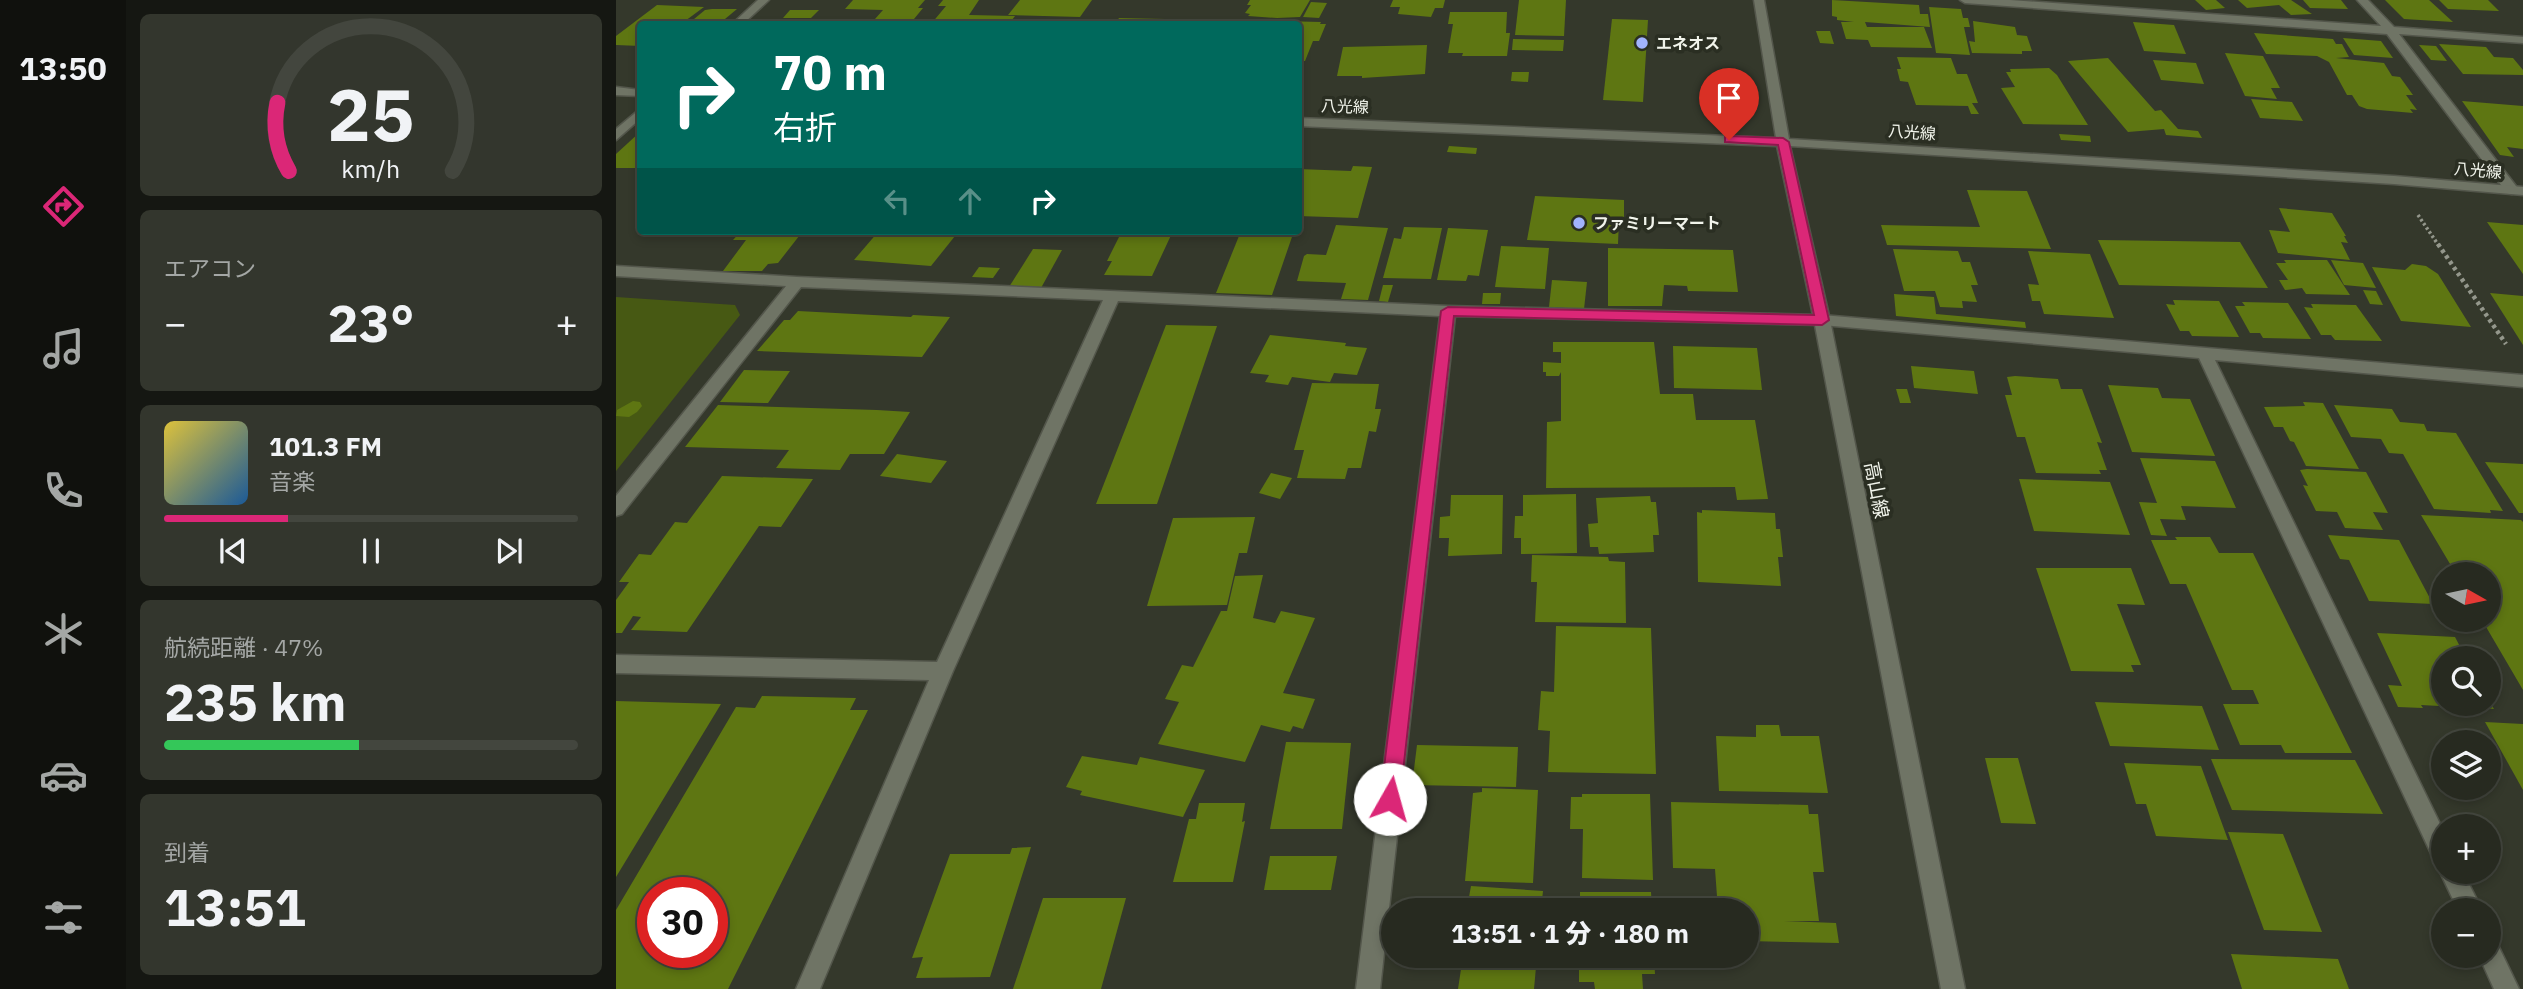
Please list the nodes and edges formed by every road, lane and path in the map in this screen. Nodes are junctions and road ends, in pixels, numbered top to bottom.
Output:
1 (764, 0) edge
2 (1759, 0) edge
3 (1965, 0) edge
4 (2362, 0) edge
5 (2070, 4) edge
6 (740, 21) edge
7 (2391, 31) junction
8 (2523, 40) edge
9 (616, 91) edge
10 (637, 93) edge
11 (637, 116) edge
12 (1302, 121) edge
13 (616, 136) edge
14 (1783, 142) junction
15 (2394, 180) junction
16 (2517, 190) edge
17 (616, 271) edge
18 (797, 282) junction
19 (1113, 295) junction
20 (1448, 311) junction
21 (1822, 320) junction
22 (2508, 347) dead end
23 (2205, 355) junction
24 (2523, 381) edge
25 (616, 509) edge
26 (616, 664) edge
27 (943, 671) junction
28 (2431, 829) edge
29 (2497, 968) edge
30 (808, 989) edge
31 (1368, 989) edge
32 (1953, 989) edge
33 (2507, 989) edge

1 - 6 street
2 - 14 street, 高山線
3 - 5 street
4 - 7 street
5 - 7 street
7 - 8 street
7 - 16 street
9 - 10 street
11 - 13 street
12 - 14 street, 八光線
14 - 15 street, 八光線
14 - 21 street, 高山線
15 - 16 street, 八光線
15 - 22 path
17 - 18 street
18 - 19 street
18 - 25 street
19 - 20 street
19 - 27 street
20 - 21 street
20 - 31 street
21 - 23 street
21 - 32 street, 高山線
23 - 24 street
23 - 28 street
26 - 27 street
27 - 30 street
29 - 33 street

